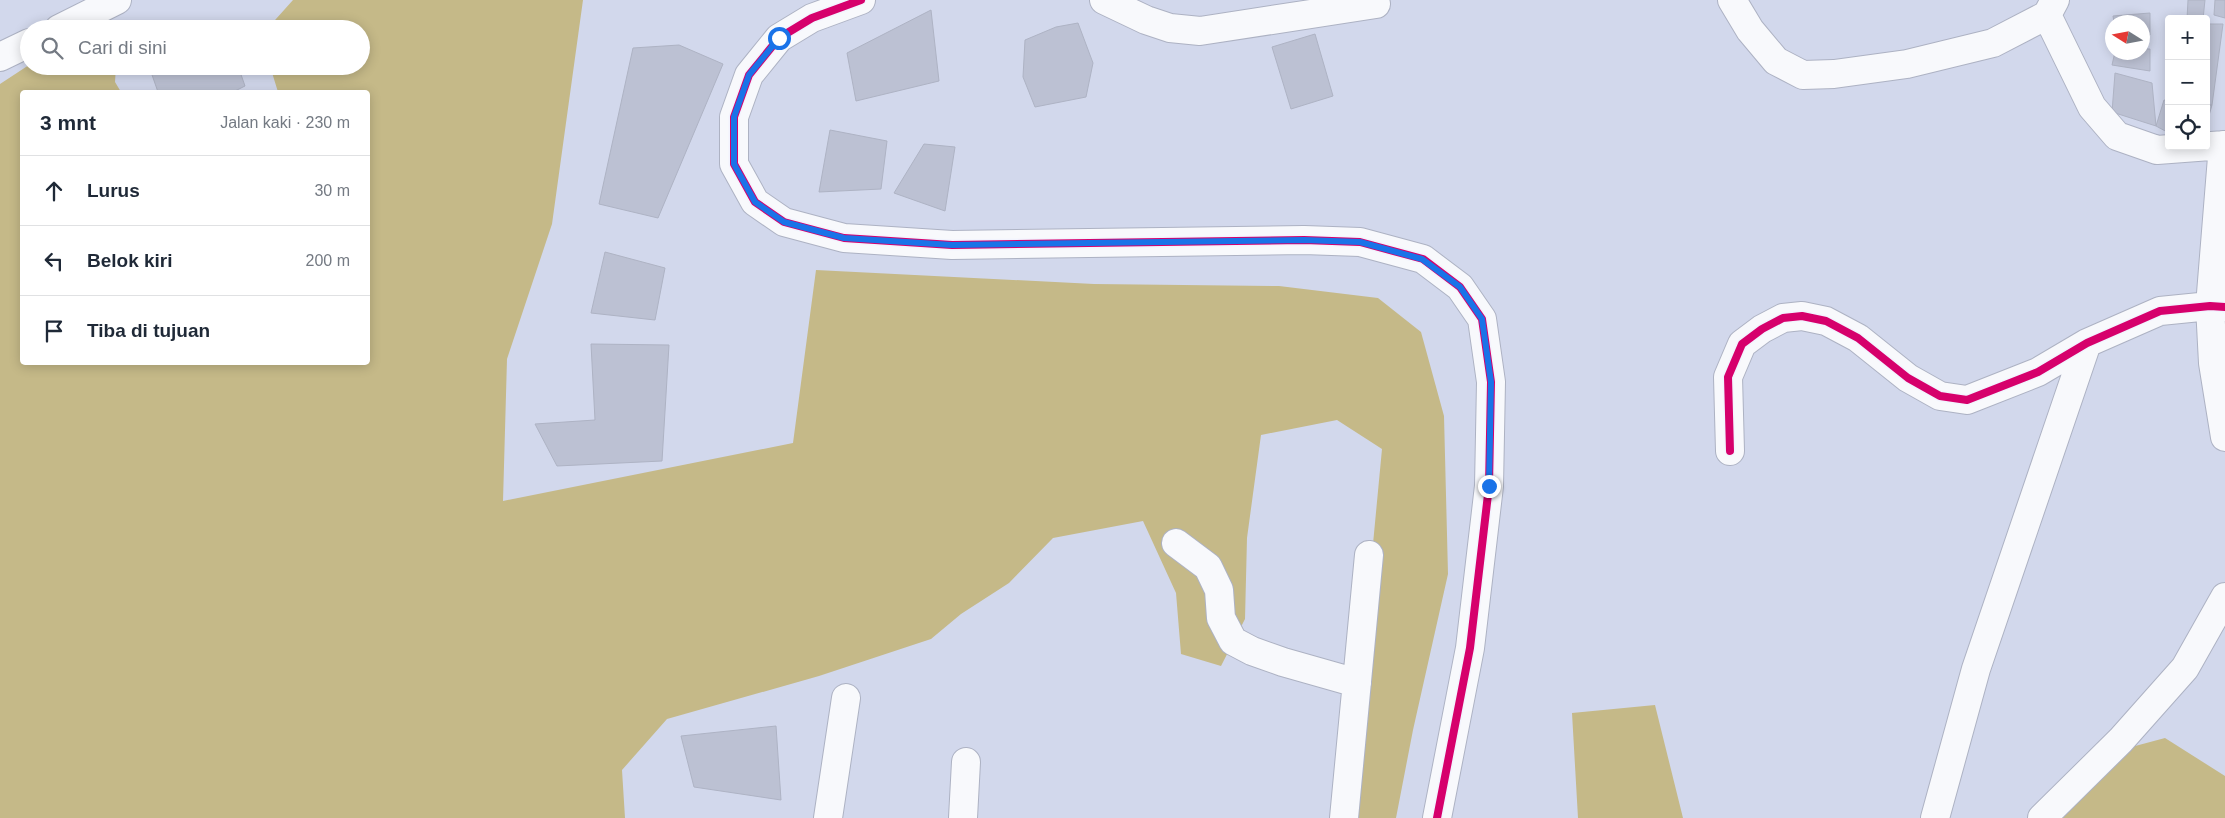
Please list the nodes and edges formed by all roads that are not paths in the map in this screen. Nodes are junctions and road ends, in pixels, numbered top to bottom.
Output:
1 (117, 0) edge
2 (861, 0) edge
3 (1104, 0) edge
4 (1732, 0) edge
5 (1376, 4) dead end
6 (2051, 7) edge
7 (77, 20) edge
8 (20, 47) edge
9 (0, 57) edge
10 (2224, 145) edge
11 (2217, 306) edge
12 (2087, 343) junction
13 (2225, 437) edge
14 (1730, 451) dead end
15 (1176, 543) dead end
16 (1369, 555) dead end
17 (2225, 597) edge
18 (1357, 683) junction
19 (846, 698) dead end
20 (966, 762) dead end
21 (828, 818) edge
22 (963, 818) edge
23 (1344, 818) edge
24 (1437, 818) edge
25 (1935, 818) edge
26 (2042, 818) edge

1 - 7 street
2 - 24 street
3 - 5 street
4 - 6 street
6 - 10 street
8 - 9 street
10 - 11 street
11 - 12 street
11 - 13 street
12 - 14 street
12 - 25 street
15 - 18 street
16 - 18 street
17 - 26 street
18 - 23 street
19 - 21 street
20 - 22 street

